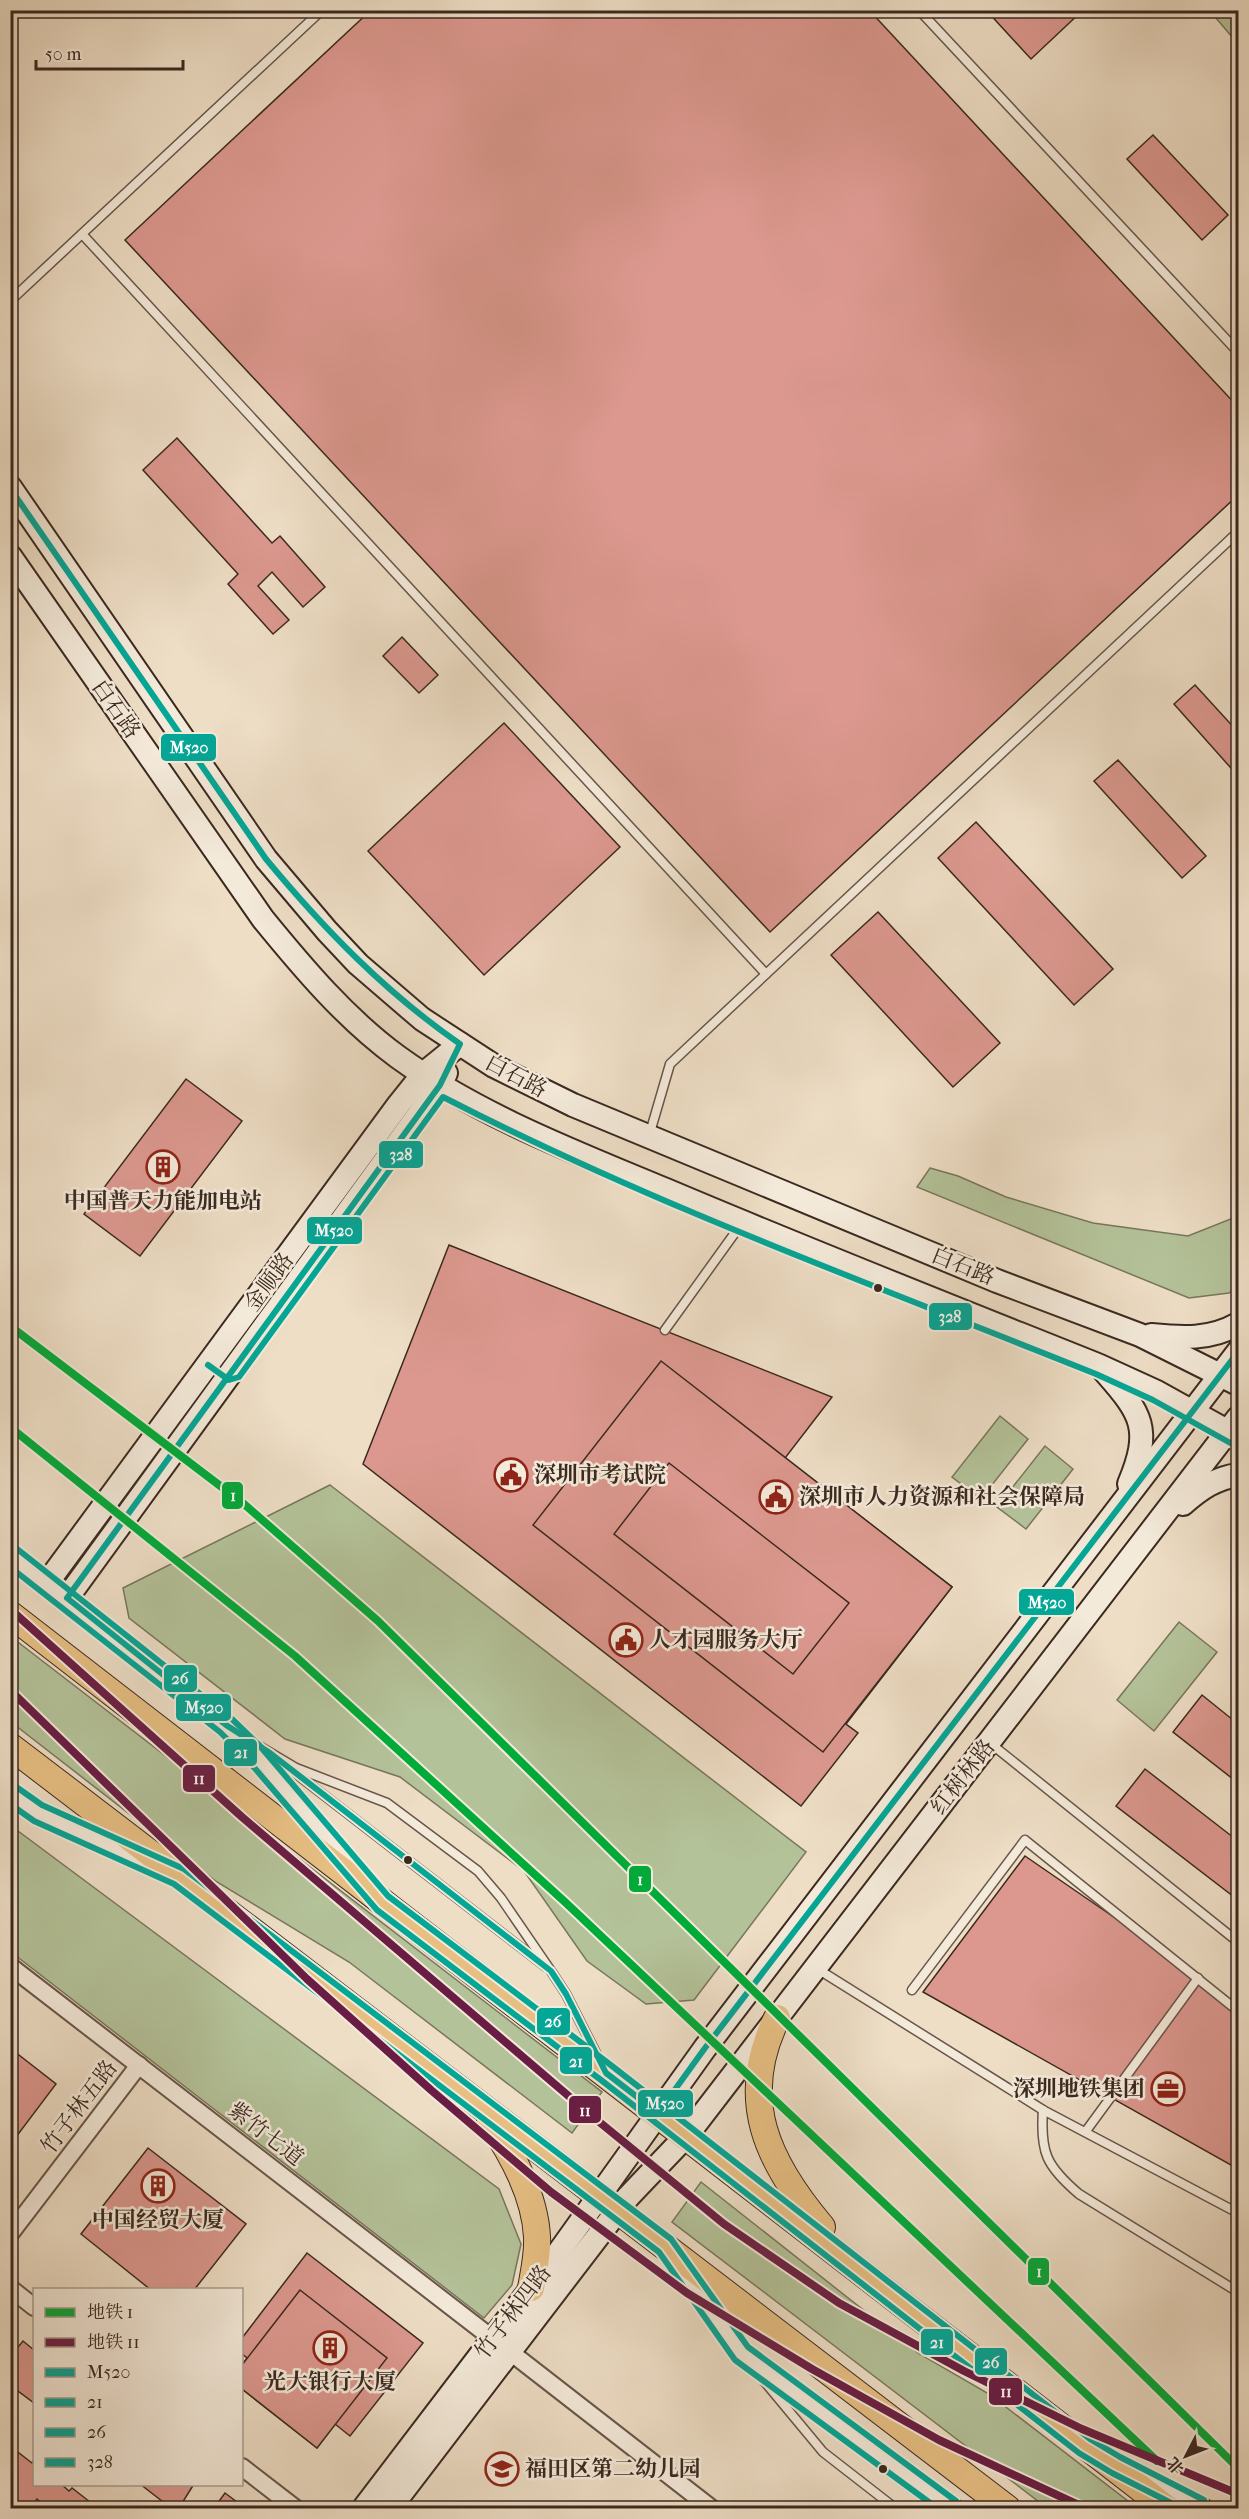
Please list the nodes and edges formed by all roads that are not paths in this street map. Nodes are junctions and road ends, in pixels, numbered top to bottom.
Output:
1 (322, 10) edge
2 (919, 10) edge
3 (82, 234) junction
4 (10, 301) edge
5 (1239, 352) edge
6 (10, 487) edge
7 (1239, 532) edge
8 (10, 556) edge
9 (766, 974) junction
10 (460, 1044) junction
11 (432, 1079) junction
12 (649, 1136) junction
13 (348, 1173) junction
14 (364, 1190) junction
15 (742, 1222) junction
16 (1239, 1324) edge
17 (665, 1330) dead end
18 (1140, 1335) junction
19 (1239, 1352) edge
20 (213, 1358) junction
21 (1100, 1366) junction
22 (232, 1371) junction
23 (1229, 1379) edge
24 (1192, 1411) junction
25 (1235, 1429) edge
26 (1239, 1475) edge
27 (1117, 1511) junction
28 (1157, 1526) junction
29 (10, 1555) edge
30 (47, 1583) junction
31 (67, 1598) junction
32 (10, 1614) edge
33 (226, 1725) junction
34 (990, 1743) junction
35 (10, 1746) edge
36 (270, 1754) junction
37 (10, 1792) edge
38 (179, 1876) junction
39 (382, 1903) junction
40 (1239, 1942) edge
41 (10, 1966) edge
42 (816, 1967) junction
43 (551, 1971) junction
44 (1198, 1978) junction
45 (912, 1990) dead end
46 (1239, 2011) edge
47 (777, 2018) junction
48 (139, 2065) junction
49 (606, 2073) junction
50 (482, 2108) junction
51 (1043, 2110) junction
52 (658, 2113) junction
53 (1086, 2131) junction
54 (687, 2135) junction
55 (608, 2204) junction
56 (1239, 2213) edge
57 (10, 2234) edge
58 (666, 2246) junction
59 (879, 2284) junction
60 (10, 2288) edge
61 (531, 2288) junction
62 (1239, 2292) edge
63 (33, 2306) edge
64 (501, 2345) junction
65 (741, 2353) junction
66 (1085, 2446) junction
67 (243, 2468) edge
68 (295, 2508) edge
69 (364, 2508) edge
70 (390, 2508) edge
71 (711, 2508) edge
72 (895, 2508) edge
73 (951, 2508) edge
74 (1007, 2508) edge
75 (1166, 2508) edge
76 (1200, 2508) edge

1 - 3 lane
2 - 5 lane
3 - 4 lane
3 - 9 lane
6 - 10 main road, 白石路
7 - 9 lane
8 - 11 main road, 白石路
9 - 12 lane
10 - 11 main road, 金顺路
10 - 12 main road, 白石路
11 - 13 main road, 金顺路
11 - 14 main road, 金顺路
11 - 15 main road, 白石路
12 - 18 main road, 白石路
13 - 14 lane
13 - 20 main road, 金顺路
14 - 22 main road, 金顺路
15 - 17 lane
15 - 21 main road, 白石路
16 - 18 main road
18 - 23 main road, 白石路
19 - 23 main road, 红树林路
20 - 22 lane
20 - 30 main road, 金顺路
21 - 24 main road, 白石路
21 - 27 main road
22 - 31 main road, 金顺路
23 - 24 main road, 红树林路
24 - 25 main road, 白石路
24 - 27 main road, 红树林路
25 - 28 main road, 红树林路
26 - 28 main road
27 - 52 main road, 红树林路
28 - 34 main road, 红树林路
29 - 30 main road
30 - 31 main road
31 - 33 main road
32 - 39 main road
33 - 36 lane
33 - 39 main road
34 - 40 lane
34 - 42 main road, 红树林路
35 - 38 main road
36 - 43 lane
36 - 43 lane
37 - 38 main road
38 - 50 main road
39 - 49 main road
41 - 48 street, 紫竹七道
42 - 47 main road, 红树林路
42 - 51 lane
43 - 49 lane
44 - 45 lane
44 - 46 lane
44 - 53 lane
47 - 54 main road, 红树林路
47 - 59 main road
48 - 57 street, 竹子林五路
48 - 64 street, 紫竹七道
49 - 52 main road
50 - 55 main road
50 - 61 main road
51 - 53 lane
51 - 62 lane
52 - 54 main road
52 - 55 main road, 竹子林四路
53 - 56 lane
54 - 55 main road, 竹子林四路
54 - 59 main road
55 - 58 main road
55 - 61 main road, 竹子林四路
55 - 64 main road, 竹子林四路
58 - 65 main road
58 - 74 main road
59 - 66 main road
60 - 63 street
61 - 64 main road, 竹子林四路
64 - 69 main road, 竹子林四路
64 - 70 main road, 竹子林四路
64 - 71 street, 紫竹七道
65 - 72 lane
65 - 73 main road
66 - 75 main road
66 - 76 main road
67 - 68 street

